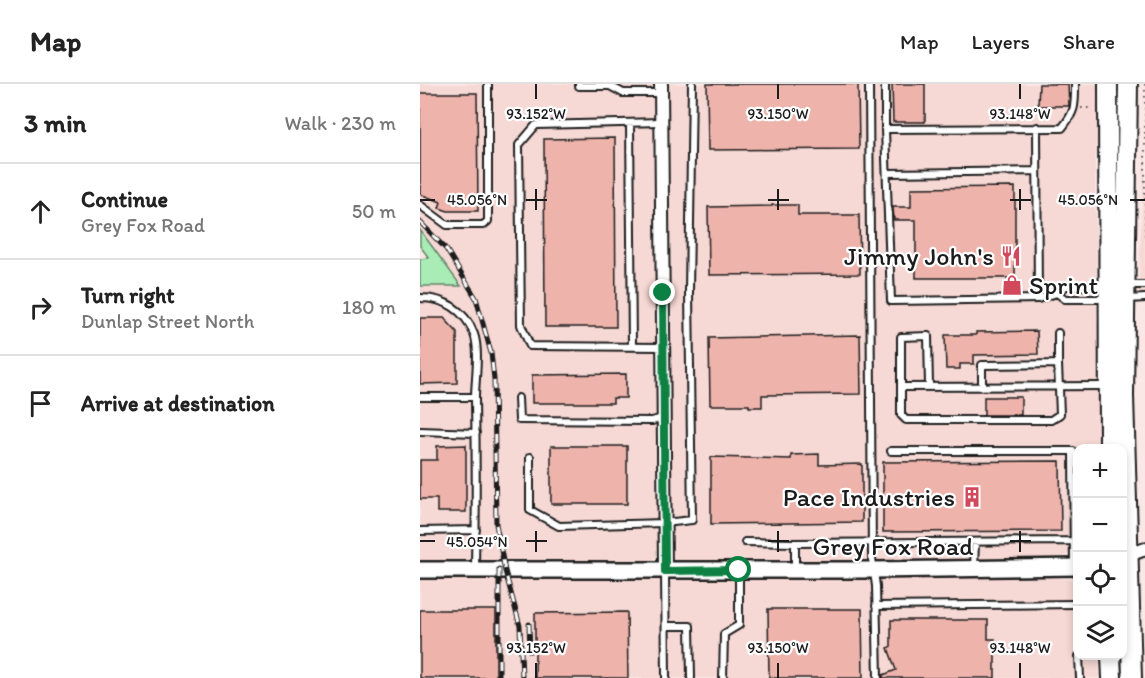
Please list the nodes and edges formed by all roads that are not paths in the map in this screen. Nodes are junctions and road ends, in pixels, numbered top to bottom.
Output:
1 (488, 84) edge
2 (579, 84) edge
3 (692, 84) edge
4 (869, 84) edge
5 (885, 84) edge
6 (1075, 84) edge
7 (1108, 84) edge
8 (1128, 84) edge
9 (610, 85) edge
10 (661, 88) edge
11 (662, 122) junction
12 (630, 123) junction
13 (1037, 127) junction
14 (885, 129) junction
15 (1037, 171) junction
16 (887, 173) junction
17 (420, 206) edge
18 (1145, 285) edge
19 (1117, 292) junction
20 (1057, 293) junction
21 (420, 298) edge
22 (1145, 298) edge
23 (1038, 299) junction
24 (1058, 333) dead end
25 (632, 347) junction
26 (664, 347) junction
27 (1058, 364) junction
28 (929, 386) junction
29 (982, 386) junction
30 (901, 387) junction
31 (1058, 387) junction
32 (1109, 387) junction
33 (420, 397) edge
34 (475, 397) junction
35 (518, 398) dead end
36 (664, 418) junction
37 (420, 431) edge
38 (476, 433) junction
39 (1109, 444) edge
40 (891, 451) dead end
41 (530, 457) dead end
42 (1074, 498) edge
43 (664, 523) junction
44 (476, 530) junction
45 (420, 531) edge
46 (1073, 541) edge
47 (745, 542) dead end
48 (872, 542) junction
49 (975, 542) junction
50 (795, 543) junction
51 (1145, 549) edge
52 (1125, 552) edge
53 (1127, 555) edge
54 (1073, 567) edge
55 (975, 569) junction
56 (420, 570) edge
57 (739, 570) junction
58 (795, 570) junction
59 (874, 570) junction
60 (475, 571) junction
61 (665, 571) junction
62 (1127, 591) edge
63 (1073, 604) edge
64 (876, 606) junction
65 (666, 626) junction
66 (1079, 660) edge
67 (1111, 660) edge
68 (666, 678) edge
69 (692, 678) edge
70 (723, 678) edge
71 (878, 678) edge
72 (1080, 678) edge
73 (1112, 678) edge
74 (1132, 678) edge

1 - 17 lane
2 - 9 lane
3 - 43 lane
4 - 48 lane
5 - 14 lane
6 - 13 lane
7 - 19 main road
8 - 19 main road
9 - 10 lane
10 - 11 street
11 - 12 lane
11 - 26 street
12 - 25 lane
12 - 25 lane
13 - 14 lane
13 - 15 lane
14 - 16 lane
15 - 16 lane
15 - 23 lane
16 - 23 lane
18 - 19 lane
19 - 20 lane
19 - 20 lane
19 - 22 lane
19 - 32 main road
19 - 52 main road
20 - 23 lane
21 - 34 lane
24 - 27 lane
25 - 26 lane
26 - 36 street
27 - 29 lane
27 - 31 lane
28 - 29 lane
28 - 30 lane
28 - 30 lane
29 - 31 lane
30 - 31 lane
31 - 32 lane
32 - 39 main road
33 - 34 lane
34 - 38 lane
35 - 36 lane
36 - 43 street
37 - 38 lane
38 - 44 lane
40 - 42 lane
41 - 43 lane
43 - 61 street
44 - 45 lane
44 - 60 lane
46 - 49 lane
47 - 50 lane
48 - 49 lane
48 - 50 lane
48 - 59 lane
49 - 55 lane
50 - 58 lane
51 - 53 street
54 - 55 street, Grey Fox Road
55 - 59 street, Grey Fox Road
56 - 60 street, Grey Fox Road
57 - 58 street, Grey Fox Road
57 - 61 street, Grey Fox Road
57 - 70 lane
58 - 59 street, Grey Fox Road
59 - 64 lane
60 - 61 street, Grey Fox Road
61 - 65 lane
62 - 74 main road
63 - 64 lane
64 - 71 lane
65 - 68 lane
65 - 69 lane
66 - 72 lane
67 - 73 main road

